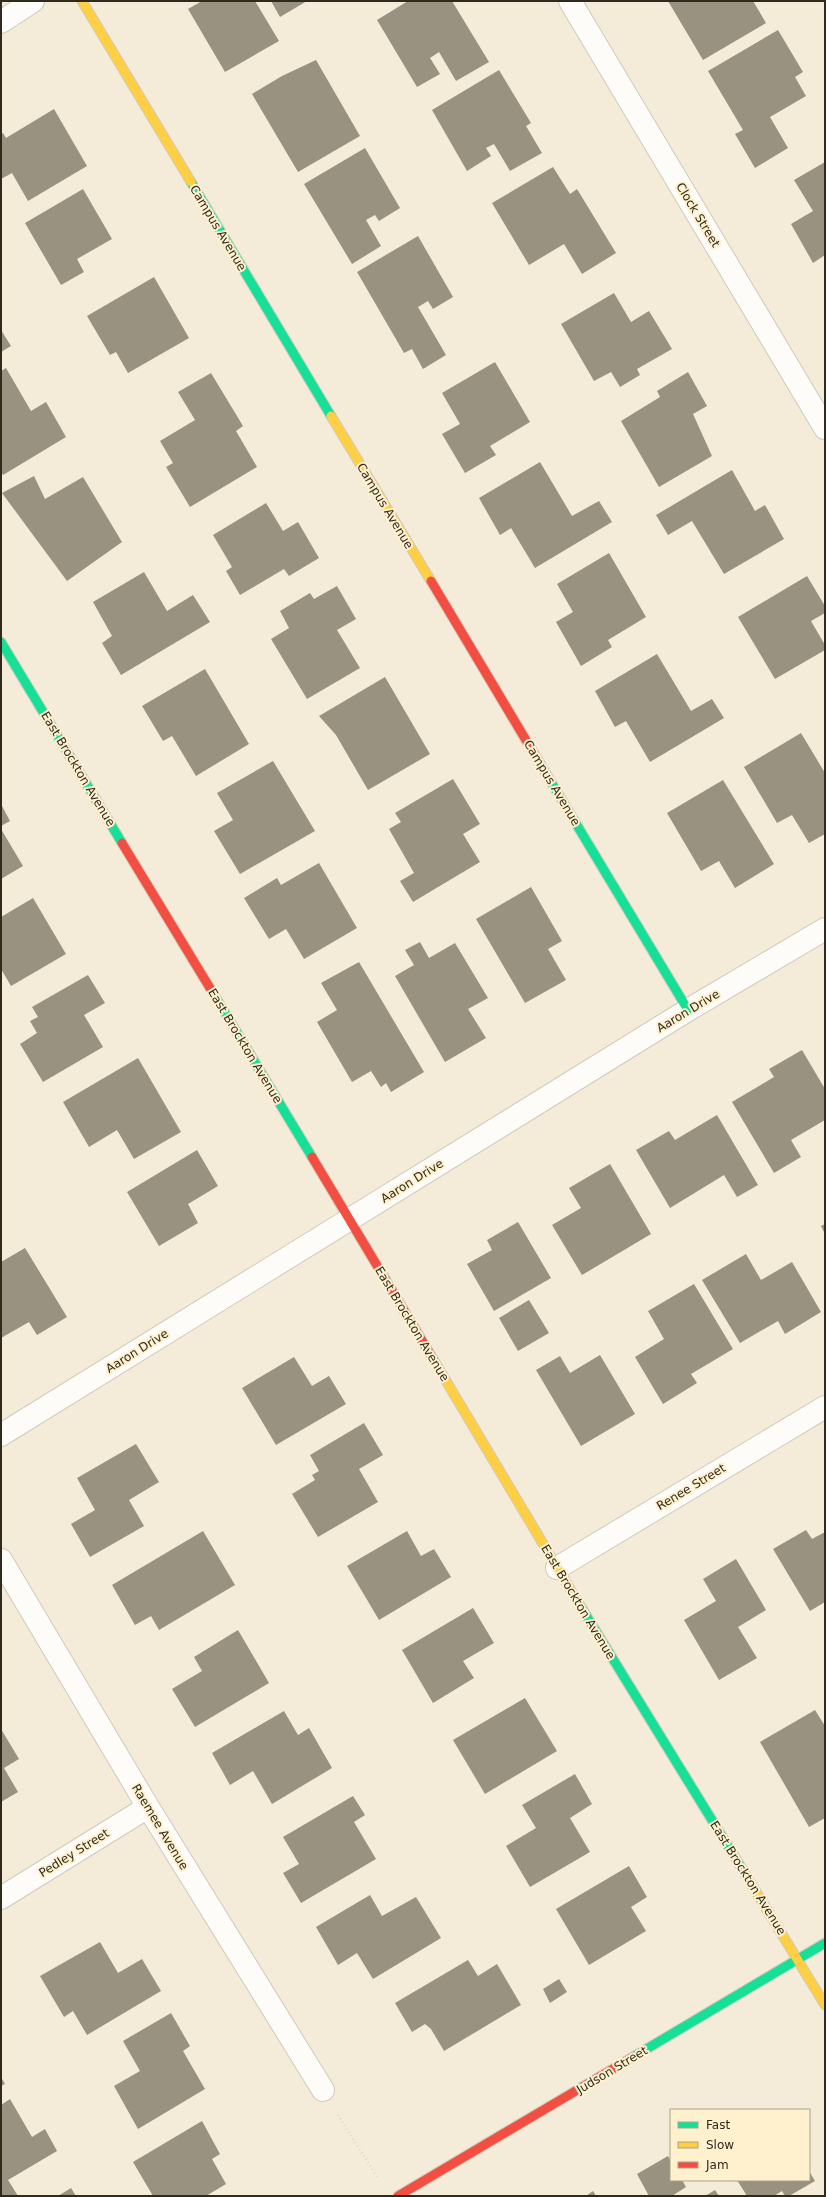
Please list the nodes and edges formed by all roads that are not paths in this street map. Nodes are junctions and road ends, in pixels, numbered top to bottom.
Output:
1 (34, 1) edge
2 (82, 1) edge
3 (570, 1) edge
4 (1, 22) edge
5 (825, 428) edge
6 (1, 642) edge
7 (825, 929) edge
8 (688, 1010) junction
9 (350, 1220) junction
10 (825, 1407) edge
11 (1, 1435) edge
12 (1, 1560) edge
13 (557, 1568) junction
14 (148, 1807) junction
15 (1, 1898) edge
16 (825, 1943) edge
17 (798, 1959) junction
18 (825, 2005) edge
19 (323, 2090) road end
20 (398, 2196) edge

1 - 4 street
2 - 8 street, Campus Avenue
3 - 5 street, Clock Street
6 - 9 street, East Brockton Avenue
7 - 8 street, Aaron Drive
8 - 9 street, Aaron Drive
9 - 11 street, Aaron Drive
9 - 13 street, East Brockton Avenue
10 - 13 street, Renee Street
12 - 14 street, Raemee Avenue
13 - 17 street, East Brockton Avenue
14 - 15 street, Pedley Street
14 - 19 street, Raemee Avenue
16 - 17 street, Judson Street
17 - 18 street, East Brockton Avenue
17 - 20 street, Judson Street

